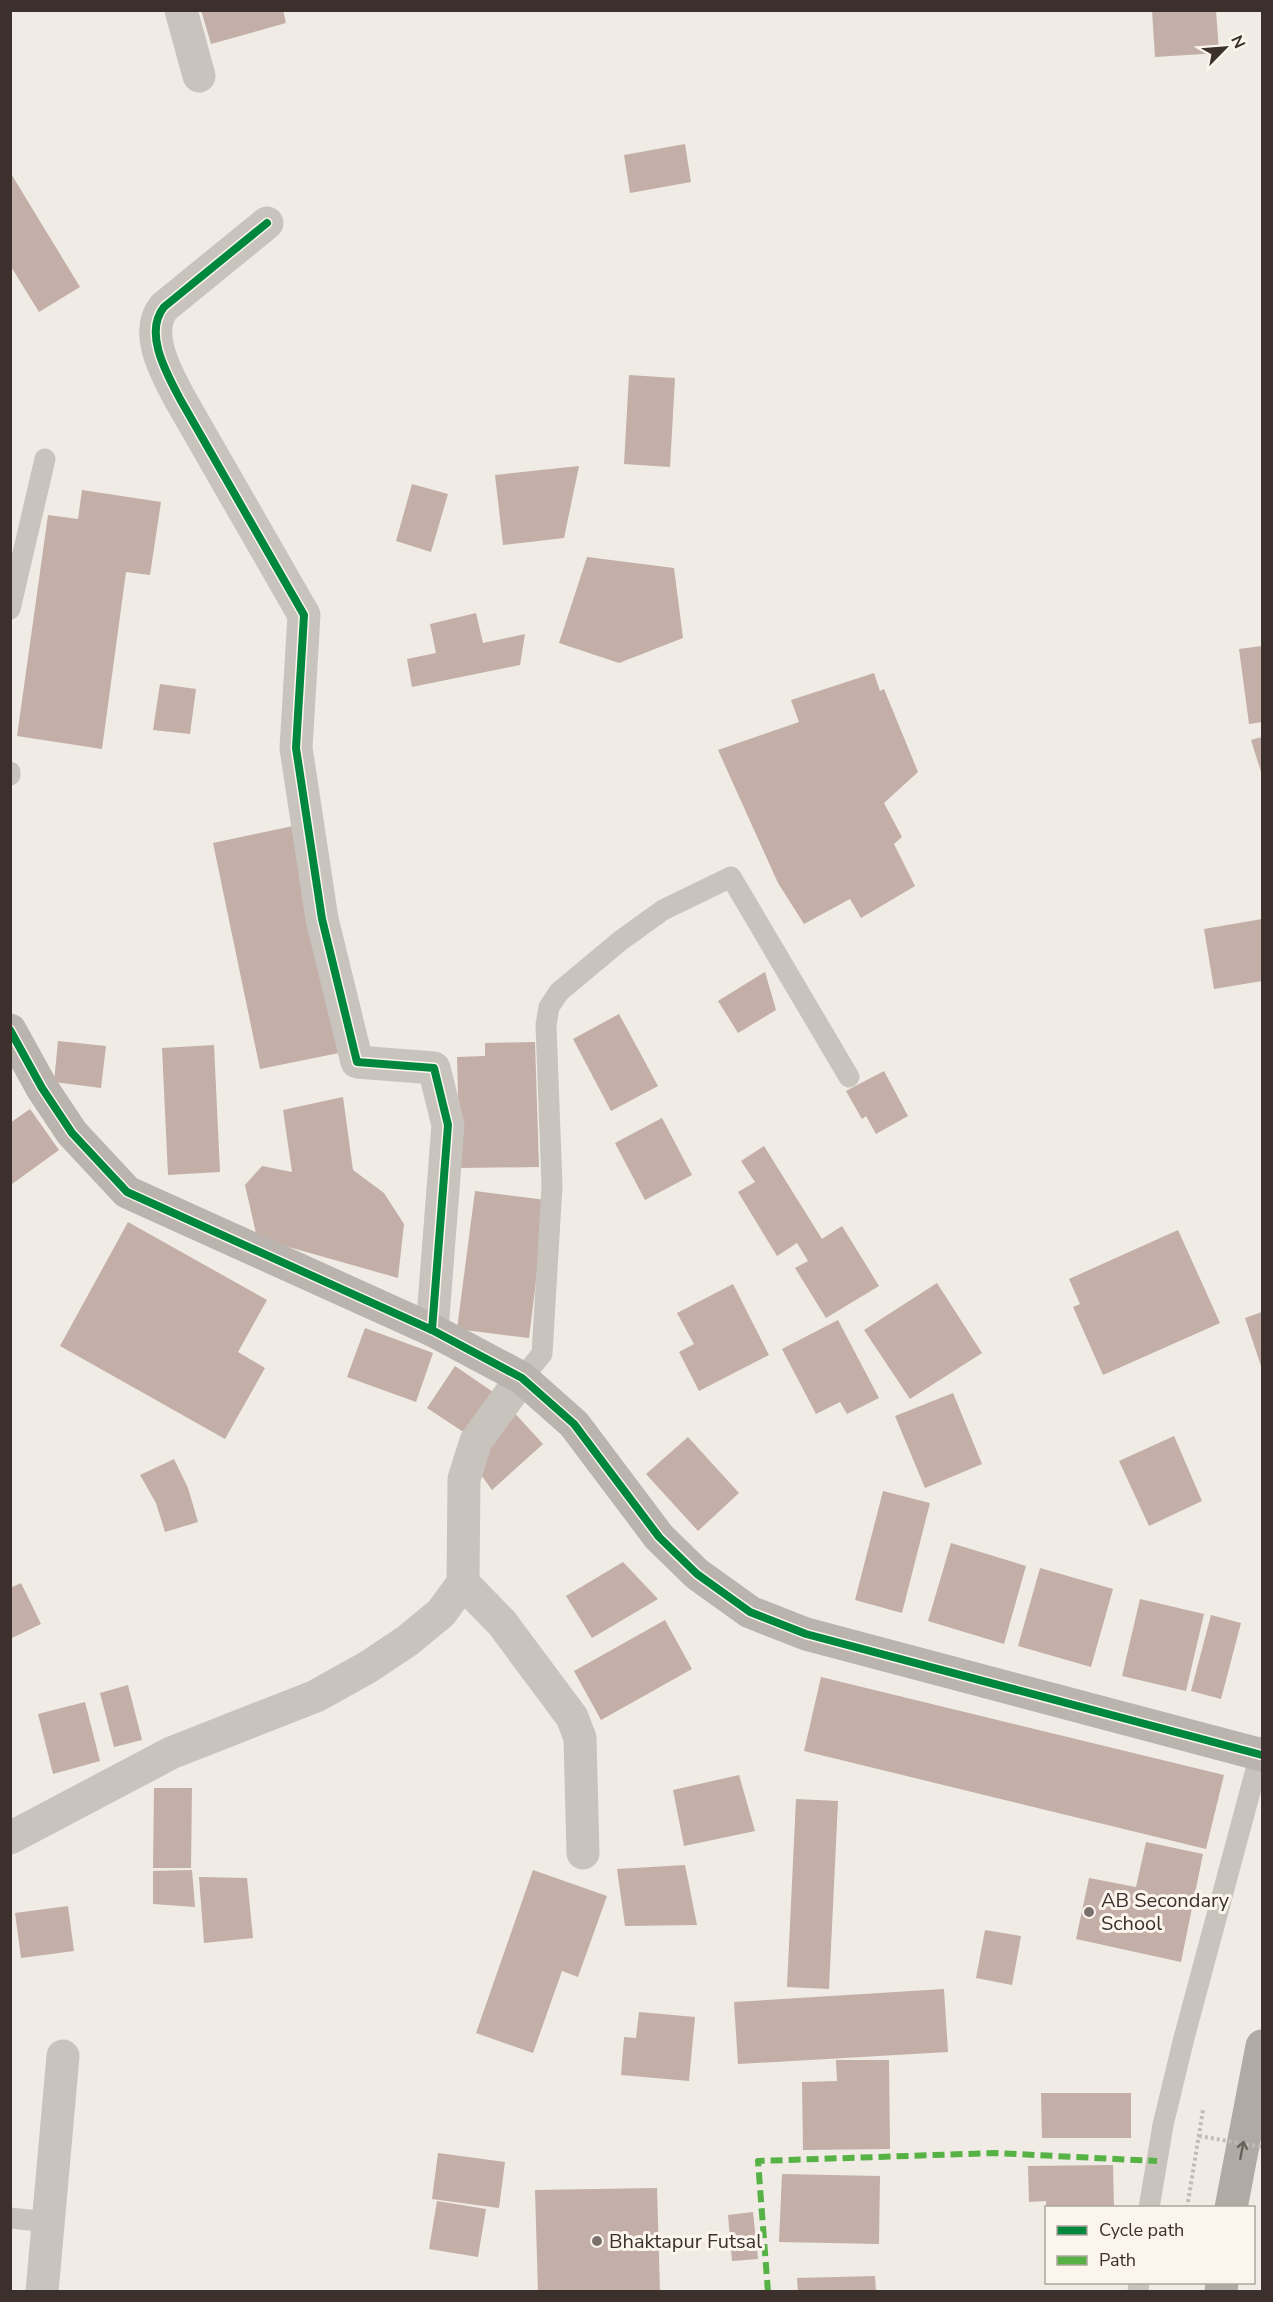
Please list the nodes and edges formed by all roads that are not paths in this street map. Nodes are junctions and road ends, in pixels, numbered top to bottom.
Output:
1 (181, 10) edge
2 (200, 76) dead end
3 (267, 223) dead end
4 (45, 459) dead end
5 (10, 609) edge
6 (10, 1030) edge
7 (849, 1077) dead end
8 (432, 1330) junction
9 (522, 1378) junction
10 (463, 1583) junction
11 (1262, 1752) edge
12 (10, 1838) edge
13 (584, 1852) dead end
14 (1263, 2046) edge
15 (63, 2056) dead end
16 (1149, 2206) edge
17 (1231, 2206) edge
18 (10, 2218) edge
19 (48, 2222) junction
20 (42, 2292) edge

1 - 2 street
3 - 8 street
4 - 5 lane
6 - 8 street
7 - 9 lane
8 - 9 street
9 - 10 street
9 - 11 street
10 - 12 street
10 - 13 street
11 - 16 lane
17 -> 14 highway
15 - 19 street
18 - 19 lane
19 - 20 street

